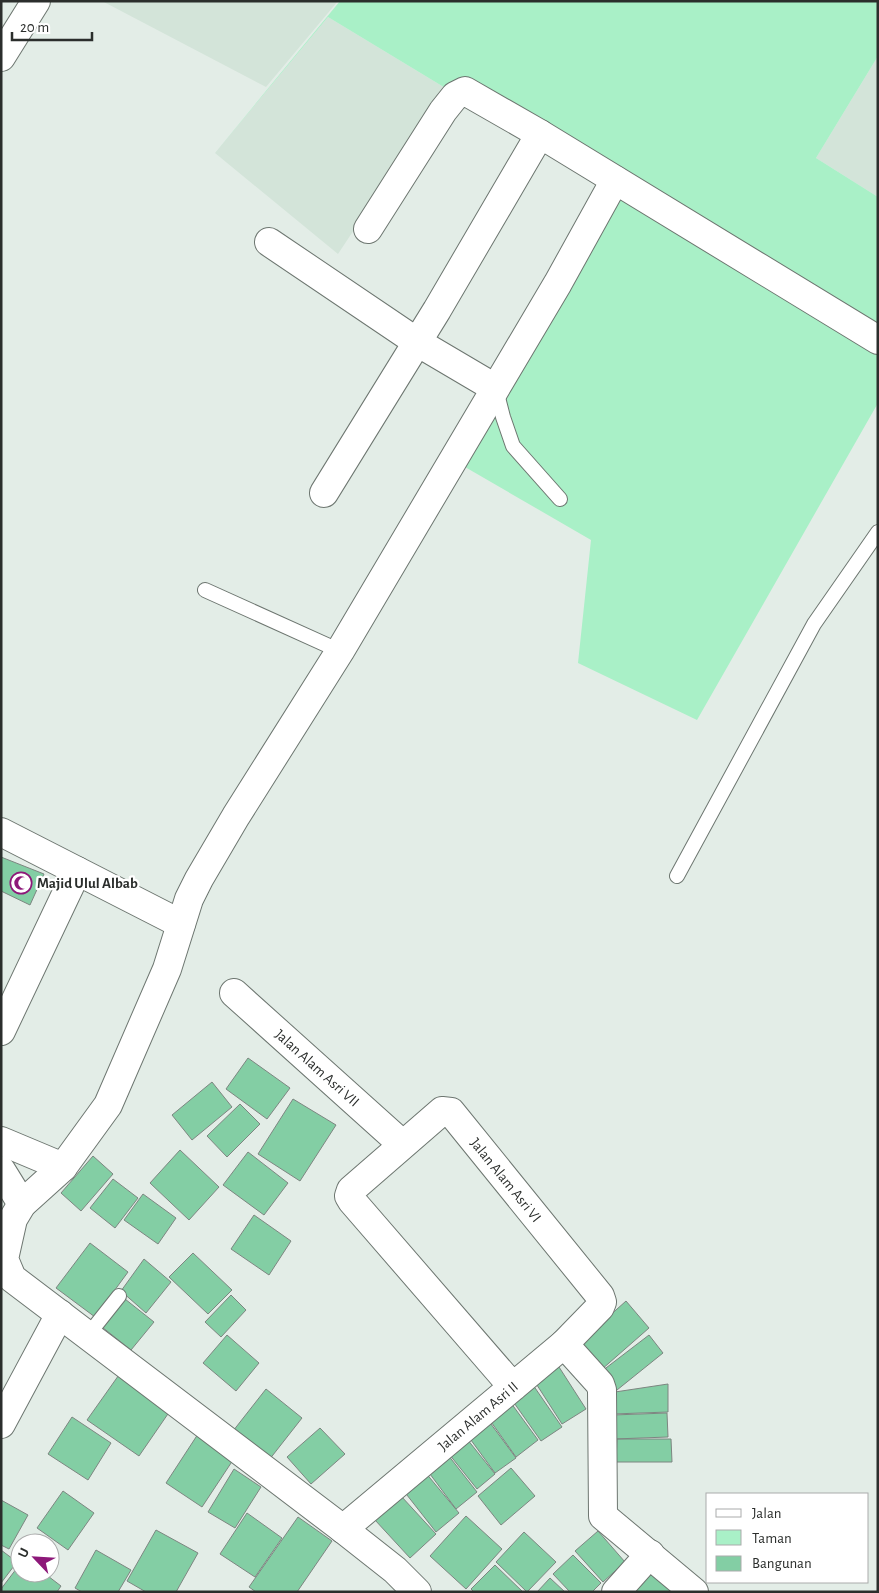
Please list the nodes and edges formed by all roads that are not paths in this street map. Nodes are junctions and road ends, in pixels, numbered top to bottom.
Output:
1 (36, 1) edge
2 (1, 57) edge
3 (540, 134) junction
4 (615, 180) junction
5 (368, 229) dead end
6 (269, 242) dead end
7 (878, 340) edge
8 (417, 342) junction
9 (495, 388) junction
10 (324, 493) dead end
11 (560, 499) dead end
12 (878, 532) edge
13 (205, 590) dead end
14 (340, 651) junction
15 (1, 832) edge
16 (77, 871) junction
17 (678, 876) dead end
18 (181, 924) junction
19 (234, 993) dead end
20 (1, 1031) edge
21 (1, 1141) edge
22 (402, 1144) junction
23 (63, 1167) junction
24 (1, 1170) edge
25 (22, 1204) junction
26 (119, 1296) dead end
27 (600, 1296) joint
28 (60, 1314) junction
29 (88, 1335) junction
30 (564, 1344) junction
31 (513, 1387) junction
32 (1, 1424) edge
33 (344, 1529) junction
34 (650, 1554) junction
35 (417, 1592) edge
36 (616, 1592) edge
37 (694, 1592) edge

1 - 2 street
3 - 4 street
3 - 5 street
3 - 8 street
4 - 7 street
4 - 9 street
6 - 8 street
8 - 9 street
8 - 10 street
9 - 11 lane
9 - 14 street
12 - 17 lane
13 - 14 lane
14 - 18 street
15 - 16 street
16 - 18 street
16 - 20 street
18 - 23 street
19 - 22 street, Jalan Alam Asri VII
21 - 23 street
22 - 27 street, Jalan Alam Asri VI
22 - 31 street, Jalan Alam Asri VI
23 - 25 street
24 - 25 street
25 - 28 street
26 - 29 lane
27 - 30 street, Jalan Alam Asri II
28 - 29 street
28 - 32 street
29 - 33 street
30 - 31 street, Jalan Alam Asri II
30 - 34 street
31 - 33 street, Jalan Alam Asri II
33 - 35 street
34 - 36 street
34 - 37 street

